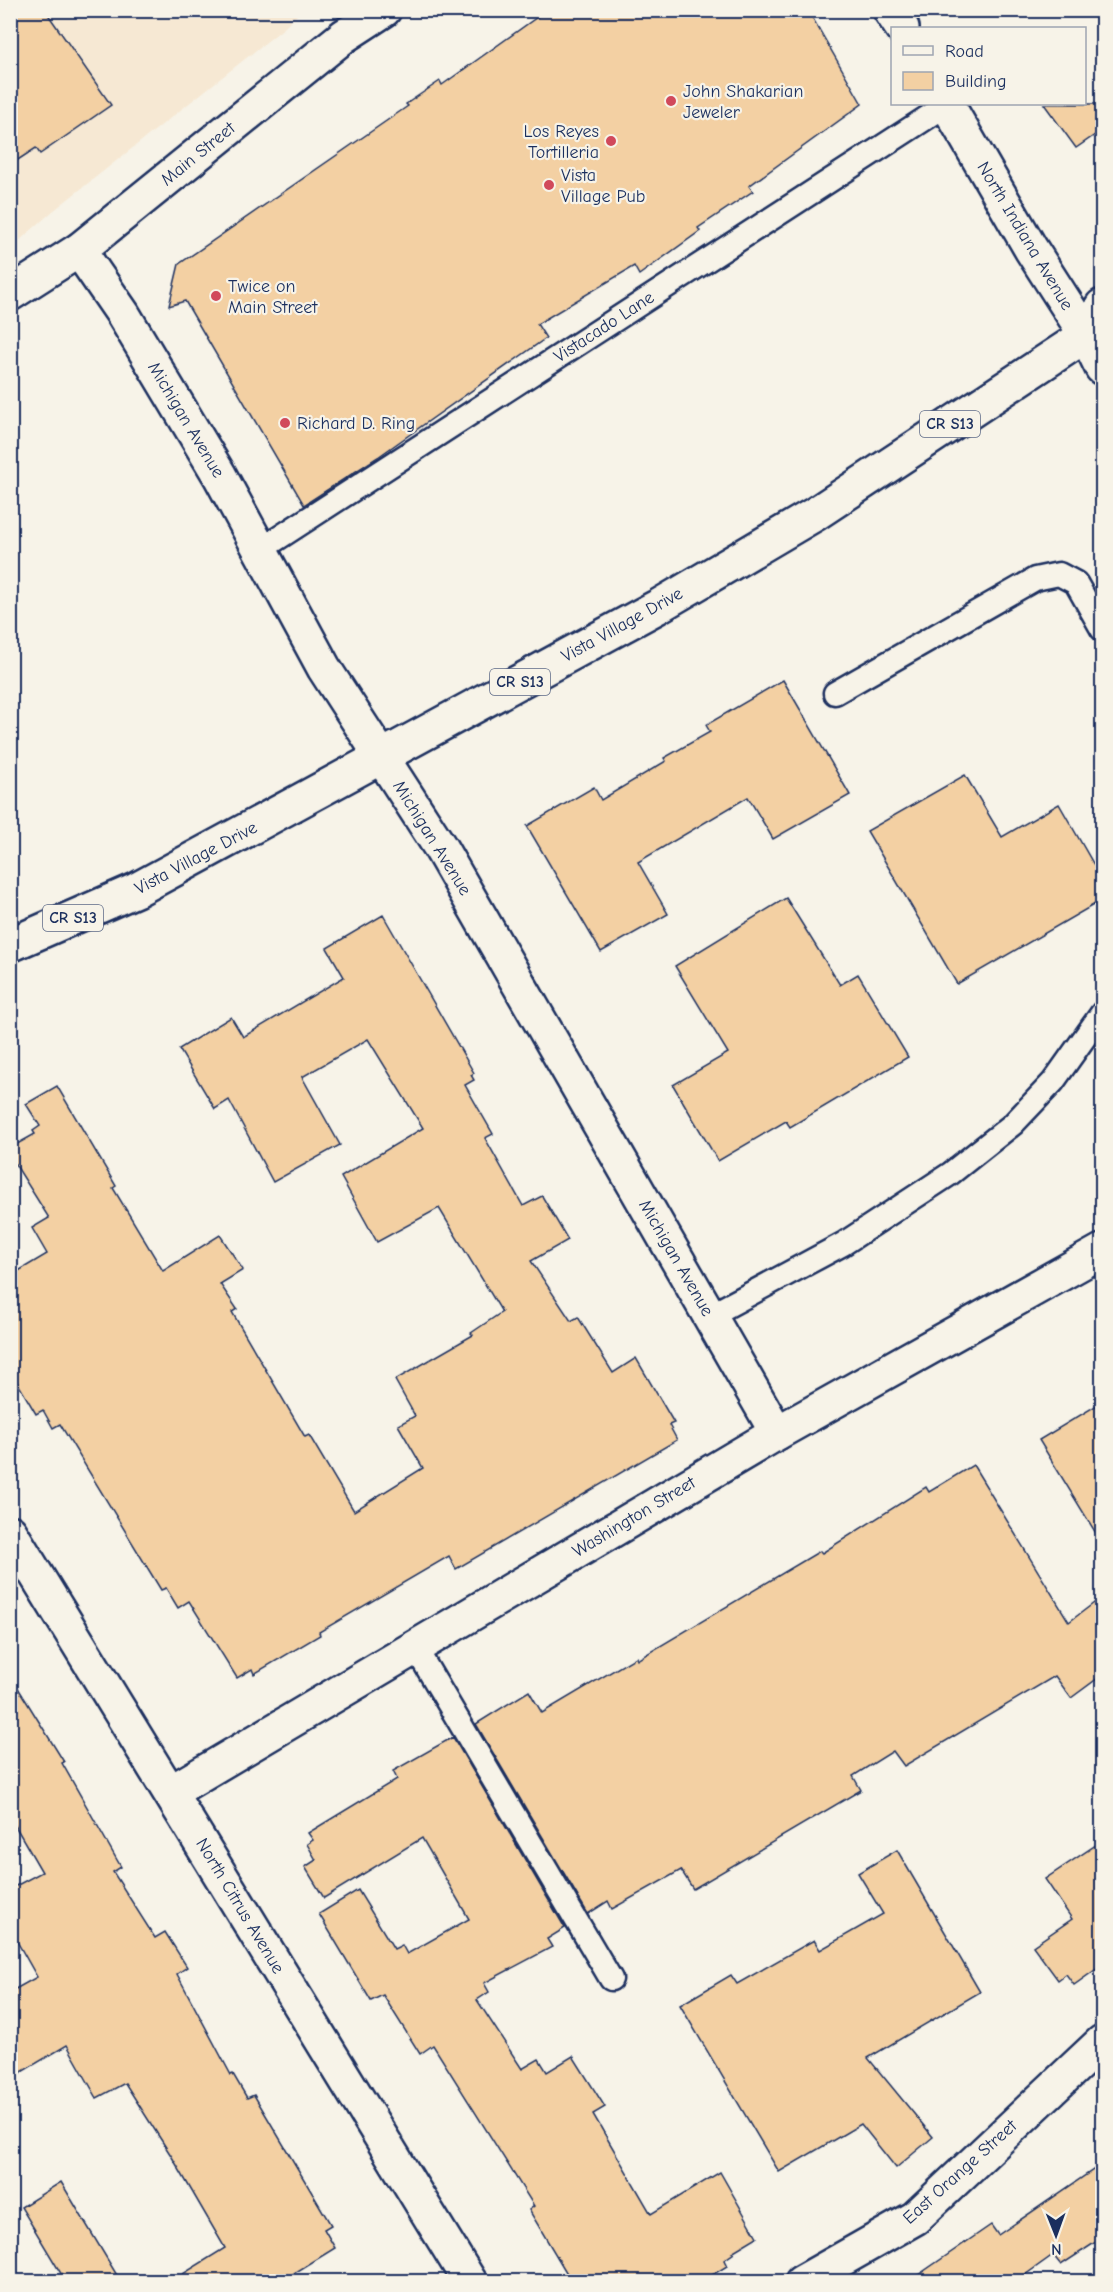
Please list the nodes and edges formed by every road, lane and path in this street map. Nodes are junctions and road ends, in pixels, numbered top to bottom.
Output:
1 (384, 10) edge
2 (890, 10) edge
3 (901, 27) edge
4 (946, 105) edge
5 (949, 105) edge
6 (78, 250) junction
7 (10, 294) edge
8 (1102, 306) edge
9 (1094, 335) edge
10 (1102, 368) edge
11 (260, 550) junction
12 (1102, 629) edge
13 (835, 693) dead end
14 (382, 758) junction
15 (10, 945) edge
16 (1102, 1013) edge
17 (1102, 1251) edge
18 (710, 1316) junction
19 (777, 1433) junction
20 (10, 1532) edge
21 (415, 1647) junction
22 (171, 1792) junction
23 (611, 1978) dead end
24 (1102, 2042) edge
25 (470, 2282) edge
26 (802, 2282) edge

1 - 6 street, Main Street
2 - 3 street
4 - 11 lane, Vistacado Lane
5 - 9 street, North Indiana Avenue
6 - 7 street, Main Street
6 - 11 street, Michigan Avenue
8 - 9 street, Vista Village Drive / CR S13
9 - 10 street, North Indiana Avenue
9 - 14 street, Vista Village Drive / CR S13
11 - 14 street, Michigan Avenue
12 - 13 lane
14 - 15 street, Vista Village Drive / CR S13
14 - 18 street, Michigan Avenue
16 - 18 lane
17 - 19 street, Washington Street
18 - 19 street, Michigan Avenue
19 - 21 street, Washington Street
20 - 22 street, North Citrus Avenue
21 - 22 street, Washington Street
21 - 23 lane
22 - 25 street, North Citrus Avenue
24 - 26 street, East Orange Street

